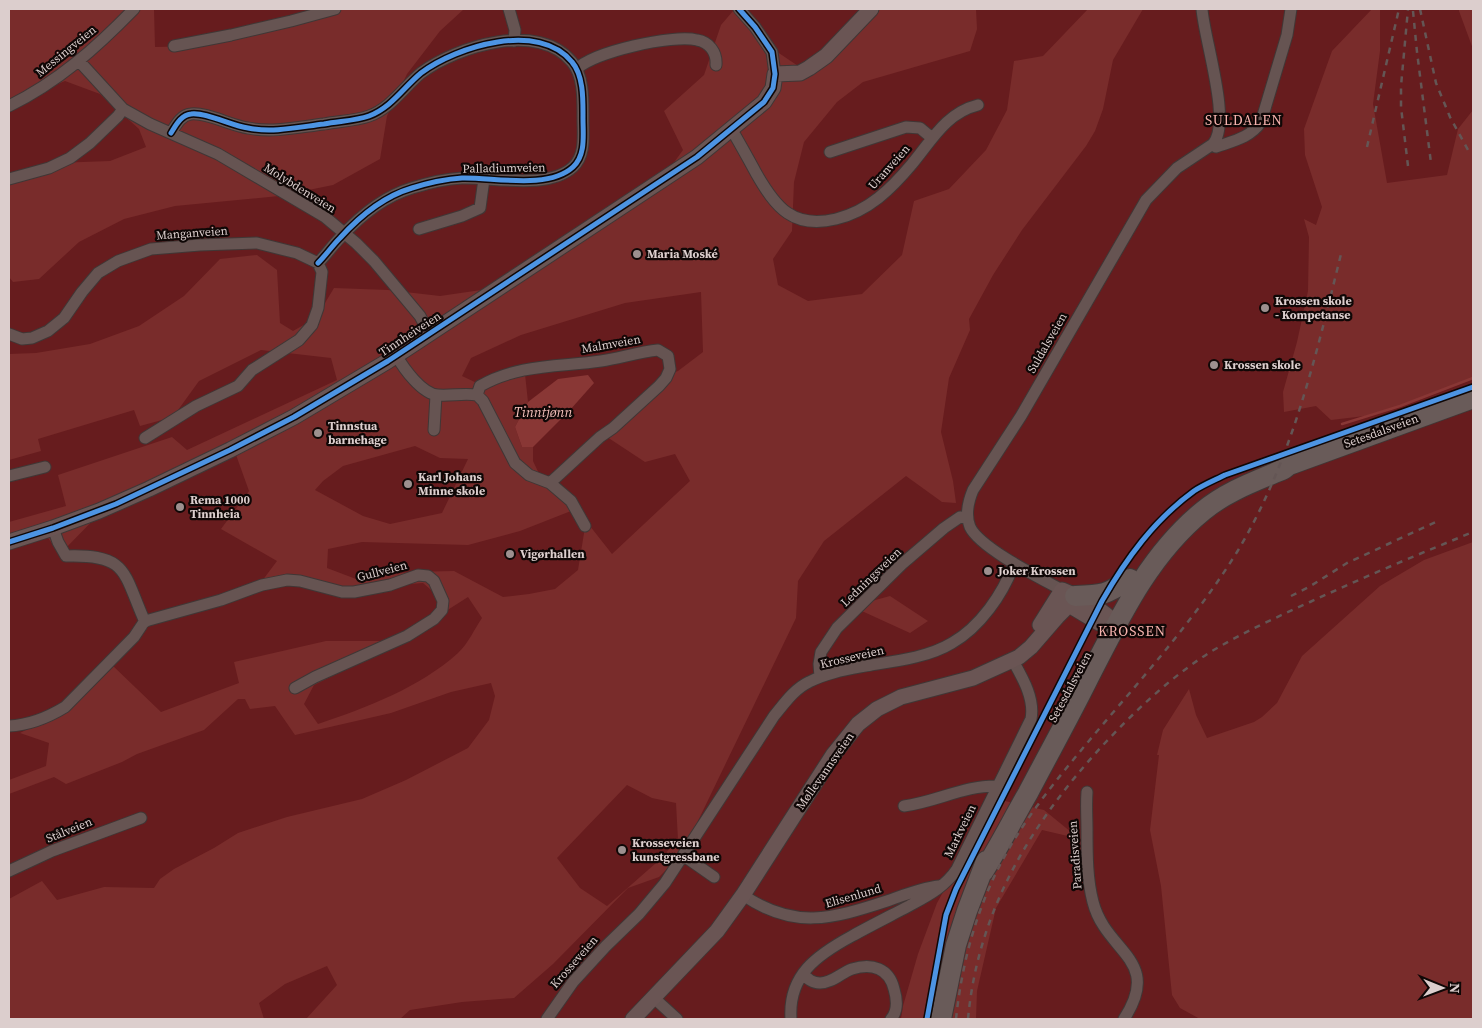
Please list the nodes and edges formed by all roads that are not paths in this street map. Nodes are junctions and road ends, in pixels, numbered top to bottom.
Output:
1 (134, 9) edge
2 (335, 9) edge
3 (509, 9) edge
4 (739, 9) edge
5 (871, 9) edge
6 (1202, 9) edge
7 (1291, 9) edge
8 (514, 42) junction
9 (174, 46) dead end
10 (79, 61) junction
11 (716, 65) dead end
12 (577, 69) junction
13 (775, 74) junction
14 (978, 105) dead end
15 (9, 106) edge
16 (123, 109) junction
17 (732, 130) junction
18 (171, 133) junction
19 (932, 138) junction
20 (1213, 144) junction
21 (830, 152) dead end
22 (9, 179) edge
23 (484, 179) junction
24 (419, 229) dead end
25 (344, 233) junction
26 (318, 263) junction
27 (429, 333) junction
28 (9, 334) edge
29 (396, 355) junction
30 (436, 395) junction
31 (477, 395) junction
32 (1473, 398) edge
33 (434, 430) dead end
34 (145, 438) dead end
35 (1289, 465) junction
36 (45, 467) dead end
37 (9, 476) edge
38 (550, 483) junction
39 (967, 518) junction
40 (585, 526) dead end
41 (53, 528) junction
42 (9, 542) edge
43 (1017, 565) junction
44 (1130, 579) junction
45 (1064, 594) junction
46 (1109, 621) junction
47 (145, 622) junction
48 (1012, 659) junction
49 (820, 677) junction
50 (295, 688) dead end
51 (9, 726) edge
52 (998, 786) junction
53 (1087, 792) dead end
54 (904, 806) dead end
55 (141, 818) dead end
56 (684, 856) junction
57 (9, 870) edge
58 (714, 877) dead end
59 (943, 886) junction
60 (743, 895) junction
61 (803, 974) junction
62 (654, 998) junction
63 (547, 1019) edge
64 (633, 1019) edge
65 (677, 1019) edge
66 (791, 1019) edge
67 (891, 1019) edge
68 (941, 1019) edge
69 (1124, 1019) edge

1 - 10 street, Messingveien
2 - 9 street
3 - 8 street
4 - 13 street
5 - 13 street
6 - 20 street
7 - 20 street
8 - 12 street
8 - 18 street
10 - 15 street, Messingveien
10 - 16 street, Molybdenveien
11 - 12 street
12 - 23 street, Palladiumveien
13 - 17 street, Tinnheiveien
14 - 19 street, Uranveien
16 - 18 street, Molybdenveien
16 - 22 street
17 - 19 street, Uranveien
17 - 27 street, Tinnheiveien
18 - 25 street, Molybdenveien
19 - 21 street, Uranveien
20 - 39 street, Suldalsveien
23 - 24 street, Palladiumveien
23 - 25 street, Palladiumveien
25 - 26 street
25 - 27 street, Molybdenveien
26 - 28 street, Manganveien
26 - 34 street
27 - 29 street, Tinnheiveien
29 - 30 street
29 - 41 street, Tinnheiveien
30 - 31 street
30 - 33 street
31 - 38 street
31 - 38 street, Malmveien
32 - 35 highway, Setesdalsveien
35 - 44 highway, Setesdalsveien
35 - 46 highway, Setesdalsveien
36 - 37 street
38 - 40 street
39 - 43 street
39 - 49 street, Ledningsveien
41 - 42 street, Tinnheiveien
41 - 47 street
43 - 45 street
43 - 49 street, Krosseveien
44 - 45 highway
44 - 46 highway, Setesdalsveien
45 - 46 street
45 - 48 street, Møllevannsveien
46 - 68 highway, Setesdalsveien
47 - 50 street, Gullveien
47 - 51 street
48 - 52 street, Markveien
48 - 60 street, Møllevannsveien
49 - 56 street, Krosseveien
52 - 54 street, Markveien
52 - 59 street, Markveien
53 - 69 street, Paradisveien
55 - 57 street, Stålveien
56 - 58 street
56 - 63 street, Krosseveien
59 - 60 street, Elisenlund
59 - 61 street
60 - 62 street, Møllevannsveien
61 - 66 street
61 - 67 street
62 - 64 street, Møllevannsveien
62 - 65 street

